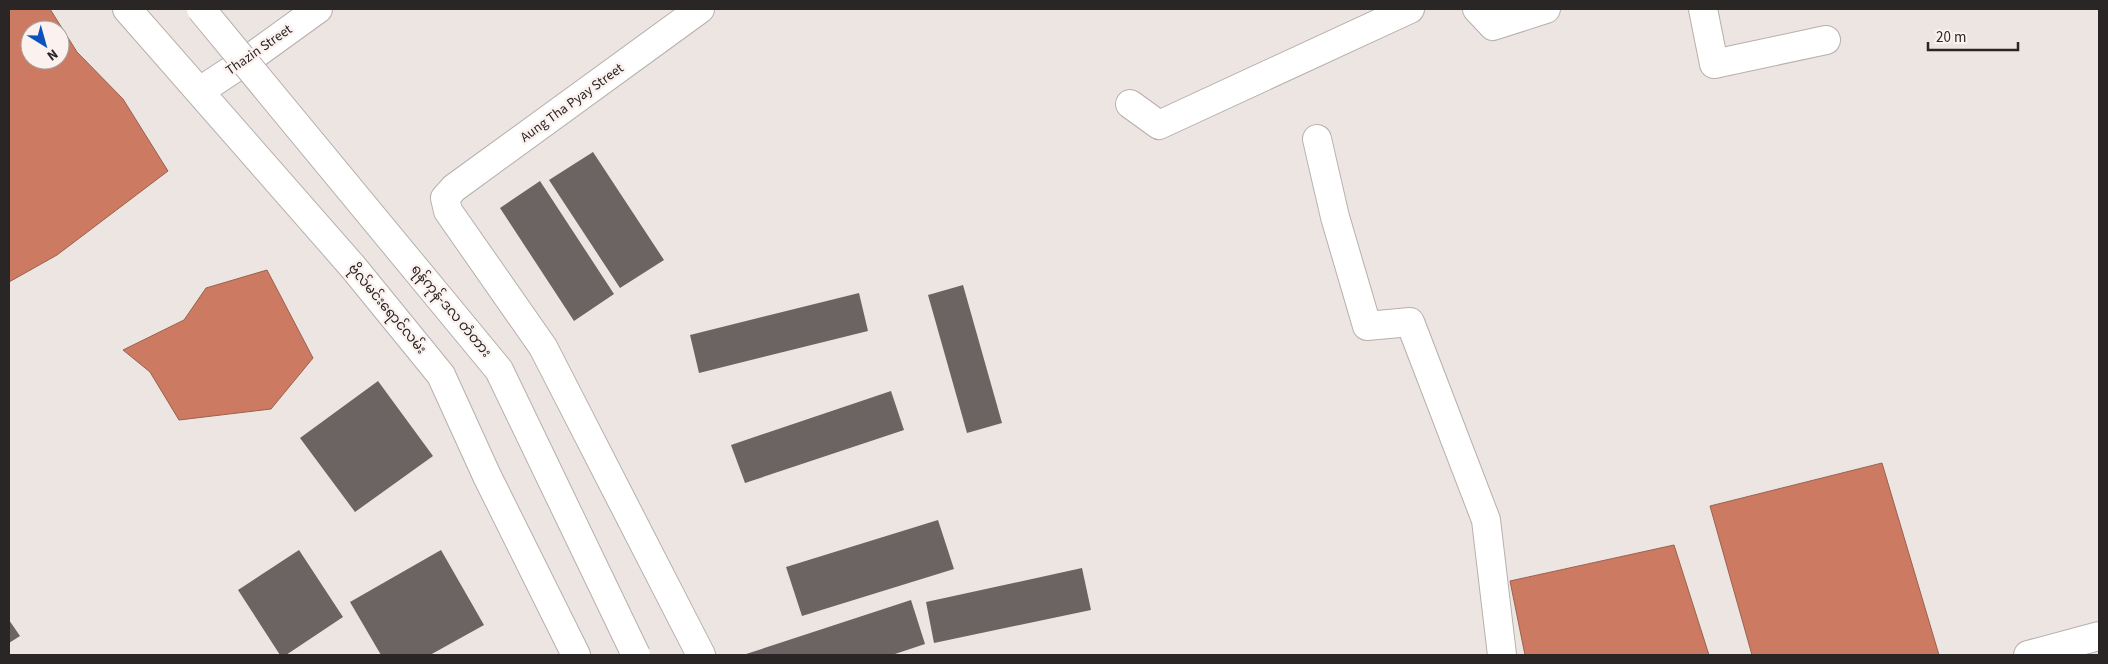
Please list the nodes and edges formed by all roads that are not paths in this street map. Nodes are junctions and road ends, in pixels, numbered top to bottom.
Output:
1 (127, 9) edge
2 (201, 9) edge
3 (318, 9) edge
4 (700, 9) edge
5 (1410, 9) edge
6 (1476, 9) edge
7 (1546, 9) edge
8 (1703, 9) edge
9 (1826, 40) dead end
10 (200, 91) junction
11 (1130, 104) dead end
12 (1317, 139) dead end
13 (2099, 636) edge
14 (576, 655) edge
15 (636, 655) edge
16 (701, 655) edge
17 (1502, 655) edge
18 (2028, 655) edge

1 - 10 street, ဗိုလ်မင်းရောင်လမ်း
2 - 15 street, ရန်ကုန်-ဒလ တံတား, bridge
3 - 10 street, Thazin Street
4 - 16 street, Aung Tha Pyay Street
5 - 11 street
6 - 7 street
8 - 9 street
10 - 14 street, ဗိုလ်မင်းရောင်လမ်း
12 - 17 street
13 - 18 street

